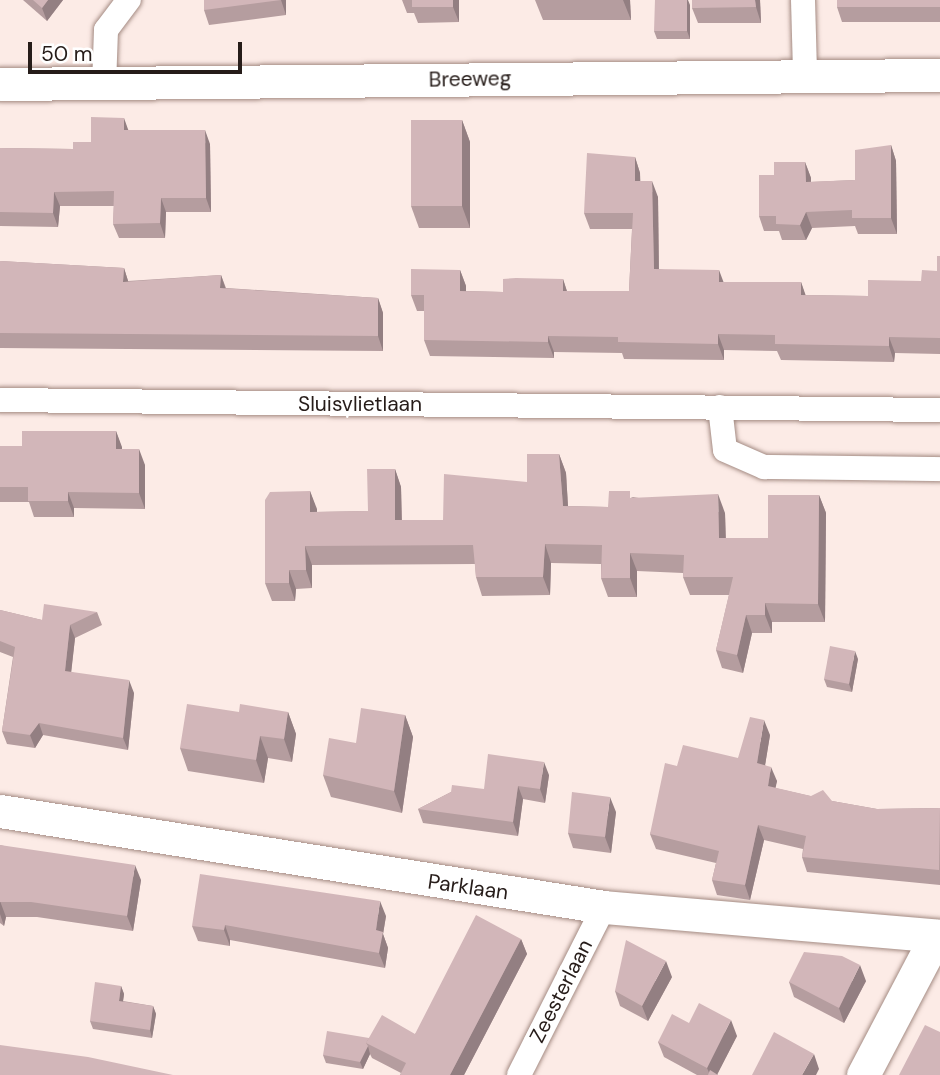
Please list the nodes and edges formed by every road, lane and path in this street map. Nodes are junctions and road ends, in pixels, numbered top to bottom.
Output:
1 (129, 0) edge
2 (803, 0) edge
3 (805, 73) junction
4 (940, 75) edge
5 (0, 84) edge
6 (104, 85) junction
7 (0, 400) edge
8 (720, 407) junction
9 (940, 410) edge
10 (940, 469) edge
11 (0, 811) edge
12 (604, 906) junction
13 (938, 936) edge
14 (519, 1075) edge
15 (863, 1075) edge

1 - 6 street
2 - 3 street
3 - 4 street, Breeweg
3 - 6 street, Breeweg
5 - 6 street, Breeweg
7 - 8 street, Sluisvlietlaan
8 - 9 street, Sluisvlietlaan
8 - 10 street
11 - 12 street, Parklaan
12 - 13 street, Parklaan
12 - 14 street, Zeesterlaan
13 - 15 street

